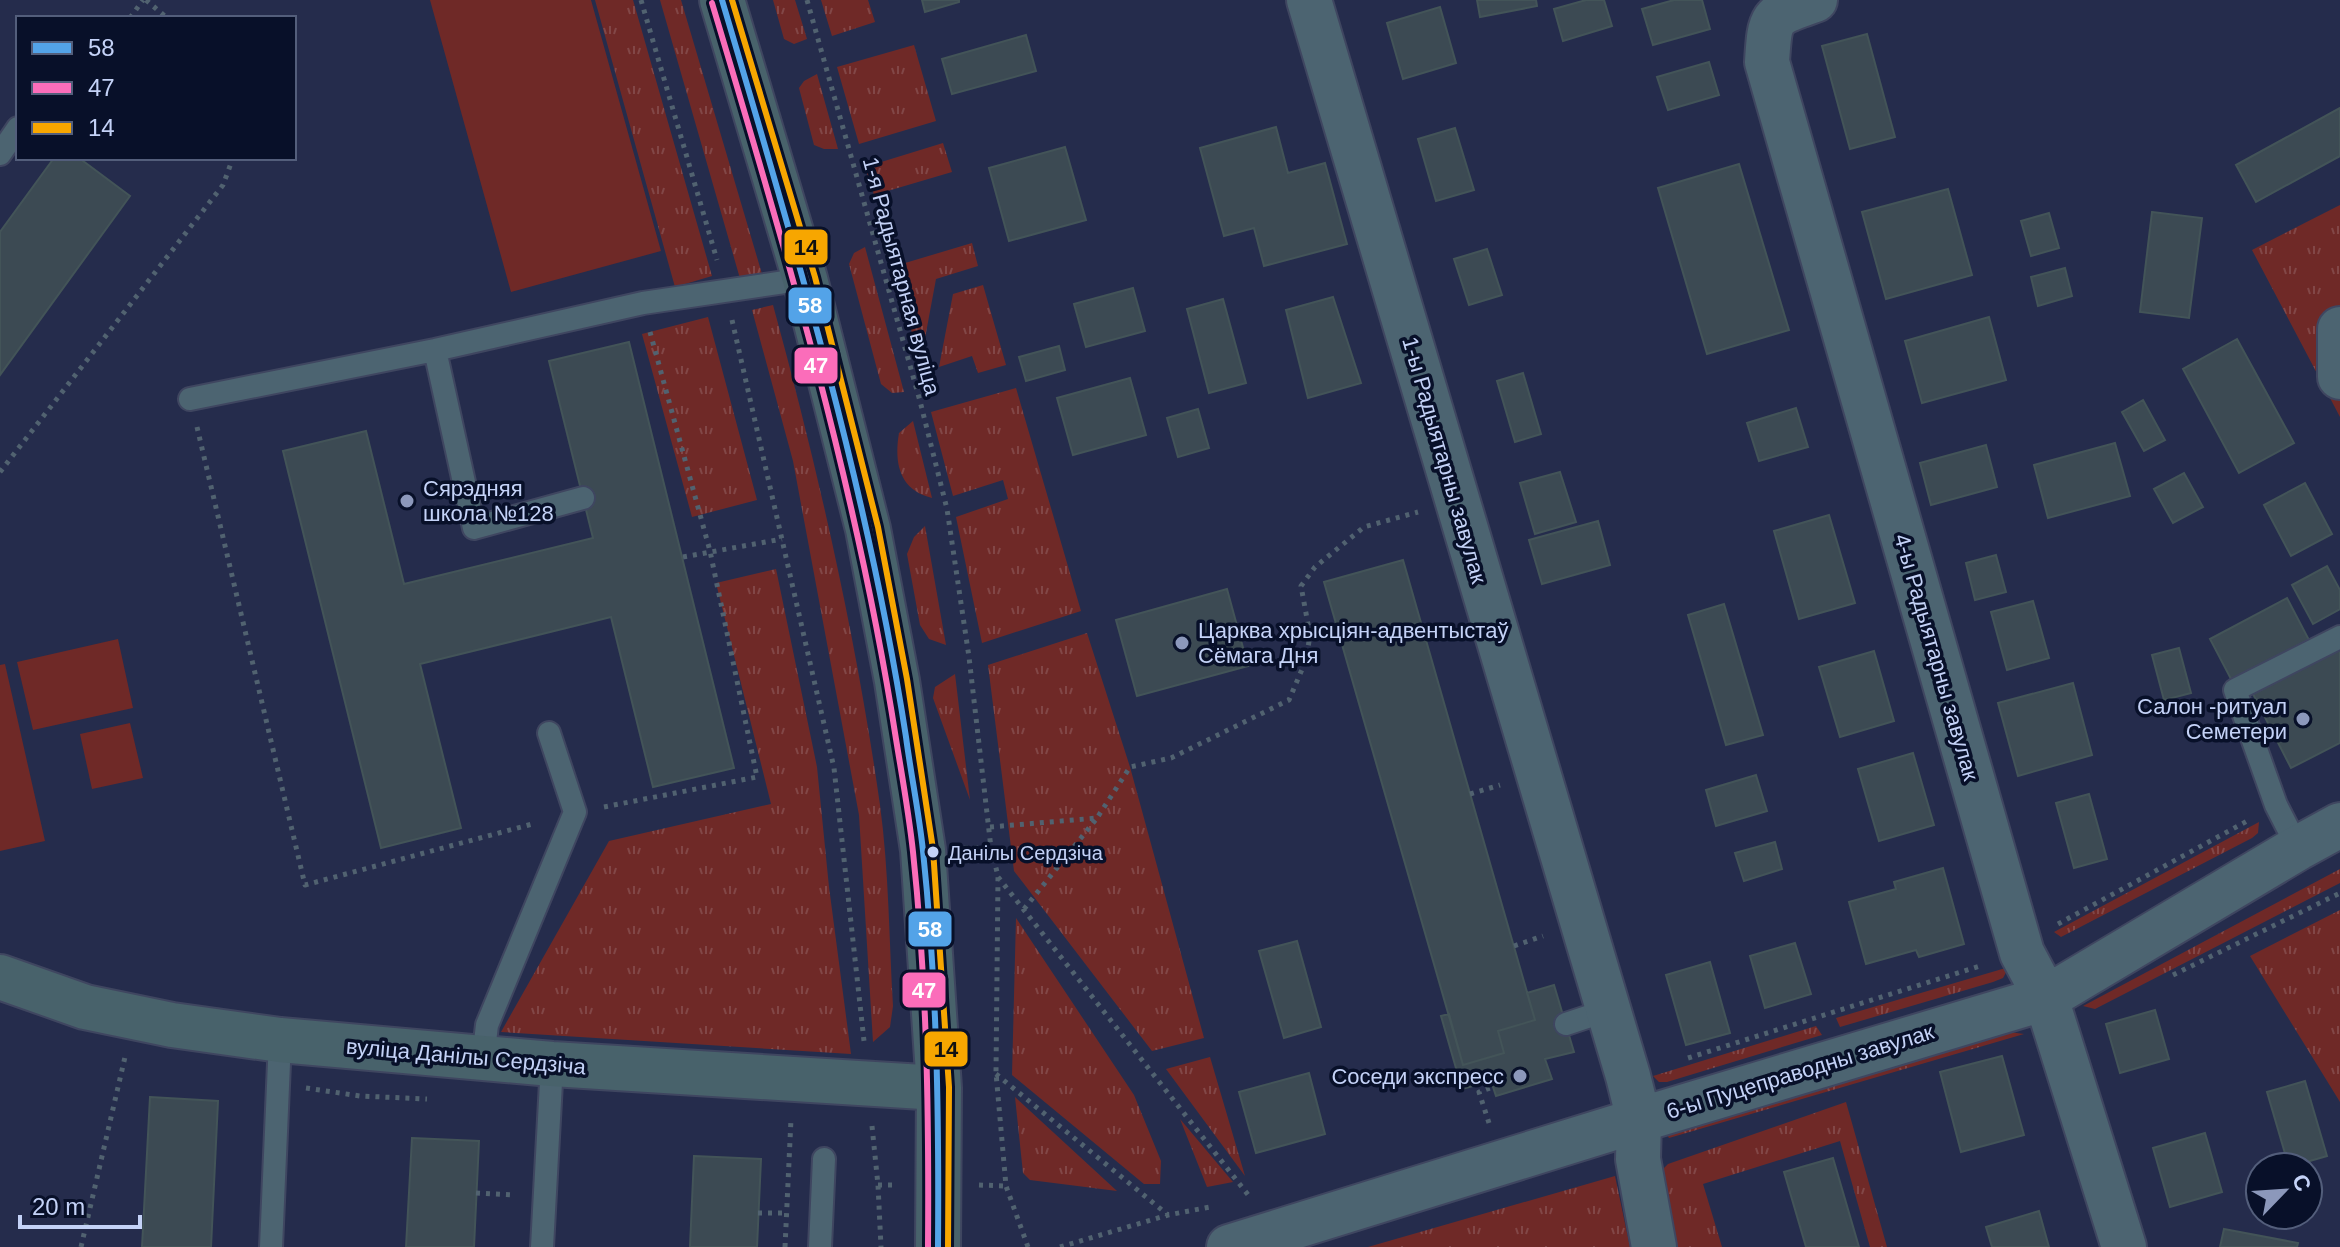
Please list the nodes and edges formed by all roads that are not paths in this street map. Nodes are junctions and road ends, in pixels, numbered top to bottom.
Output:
1 (722, 0) edge
2 (1309, 0) edge
3 (1783, 5) edge
4 (16, 131) edge
5 (0, 154) edge
6 (805, 279) junction
7 (2340, 329) edge
8 (435, 350) junction
9 (2340, 377) edge
10 (190, 399) road end
11 (583, 498) dead end
12 (2340, 637) edge
13 (549, 733) dead end
14 (2340, 825) edge
15 (2298, 848) junction
16 (0, 977) edge
17 (2046, 998) junction
18 (1608, 1010) junction
19 (1566, 1024) dead end
20 (280, 1040) junction
21 (483, 1059) junction
22 (552, 1064) junction
23 (939, 1088) junction
24 (1639, 1120) junction
25 (824, 1159) dead end
26 (271, 1247) edge
27 (542, 1247) edge
28 (820, 1247) edge
29 (938, 1247) edge
30 (1229, 1247) edge
31 (1654, 1247) edge
32 (2124, 1247) edge

1 - 6 main road
2 - 18 street, 1-ы Радыятарны завулак
3 - 17 street, 4-ы Радыятарны завулак
4 - 5 lane
6 - 8 lane
6 - 23 main road
7 - 9 street
8 - 10 lane
8 - 11 lane
12 - 15 lane
13 - 21 lane
14 - 15 street, 6-ы Пуцеправодны завулак
15 - 17 street, 6-ы Пуцеправодны завулак
16 - 20 main road, вуліца Данілы Сердзіча
17 - 24 street, 6-ы Пуцеправодны завулак
17 - 32 street, 4-ы Радыятарны завулак
18 - 19 lane
18 - 24 street, 1-ы Радыятарны завулак
20 - 21 main road, вуліца Данілы Сердзіча
20 - 26 lane
21 - 22 main road, вуліца Данілы Сердзіча
22 - 23 main road, вуліца Данілы Сердзіча
22 - 27 lane
23 - 29 main road
24 - 30 street, 6-ы Пуцеправодны завулак
24 - 31 street, 1-ы Радыятарны завулак
25 - 28 lane

